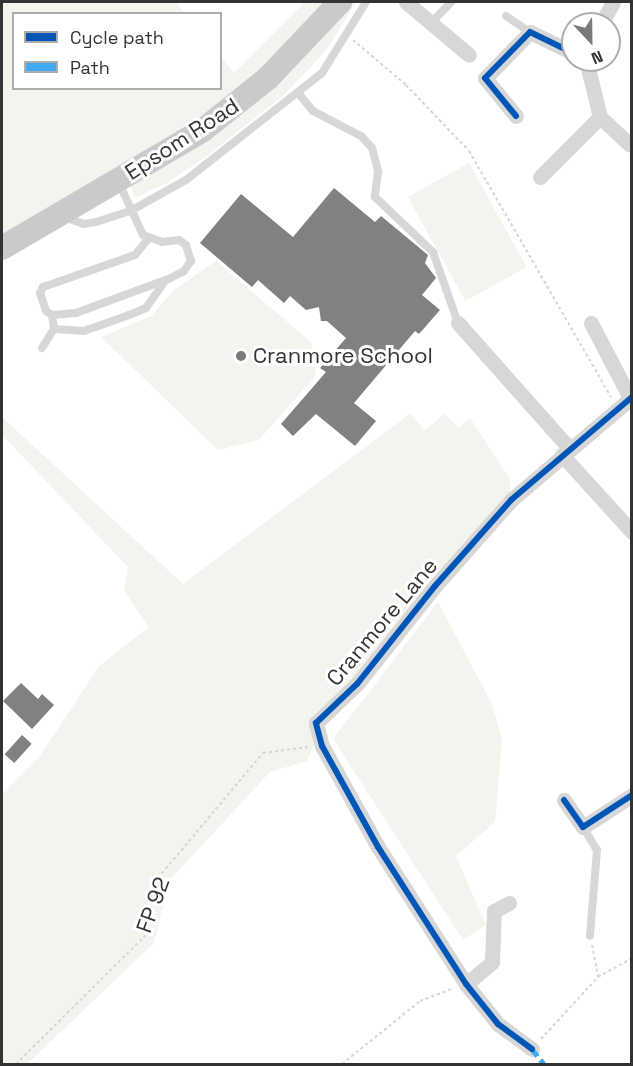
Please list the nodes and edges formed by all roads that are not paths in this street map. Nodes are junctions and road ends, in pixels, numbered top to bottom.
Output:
1 (340, 2) edge
2 (366, 2) edge
3 (406, 2) edge
4 (451, 2) edge
5 (507, 16) dead end
6 (431, 23) junction
7 (530, 32) junction
8 (561, 47) edge
9 (469, 55) dead end
10 (589, 72) edge
11 (299, 94) junction
12 (516, 116) dead end
13 (600, 117) junction
14 (629, 144) dead end
15 (540, 177) dead end
16 (118, 182) junction
17 (132, 210) junction
18 (59, 213) junction
19 (148, 239) junction
20 (2, 248) edge
21 (165, 280) junction
22 (52, 315) junction
23 (591, 322) dead end
24 (458, 323) joint
25 (54, 329) junction
26 (42, 348) dead end
27 (631, 398) edge
28 (566, 452) junction
29 (632, 532) edge
30 (632, 795) edge
31 (564, 800) dead end
32 (583, 827) junction
33 (508, 903) dead end
34 (590, 936) road end
35 (466, 984) junction
36 (532, 1049) road end

1 - 16 main road, Epsom Road
2 - 11 lane
3 - 6 street
4 - 6 lane
5 - 7 lane
6 - 9 street
7 - 8 street
7 - 12 street
10 - 13 street
11 - 17 lane
11 - 24 lane
13 - 14 street
13 - 15 street
16 - 17 lane
16 - 18 main road, Epsom Road
17 - 18 lane
17 - 19 lane
18 - 20 main road, Epsom Road
19 - 21 lane
19 - 22 lane
21 - 22 lane
21 - 25 lane
22 - 25 lane
23 - 27 street
24 - 28 street
25 - 26 lane
27 - 28 street, Cranmore Lane
28 - 29 street
28 - 35 street, Cranmore Lane
30 - 32 street
31 - 32 street
32 - 34 lane
33 - 35 street
35 - 36 street, Cranmore Lane

